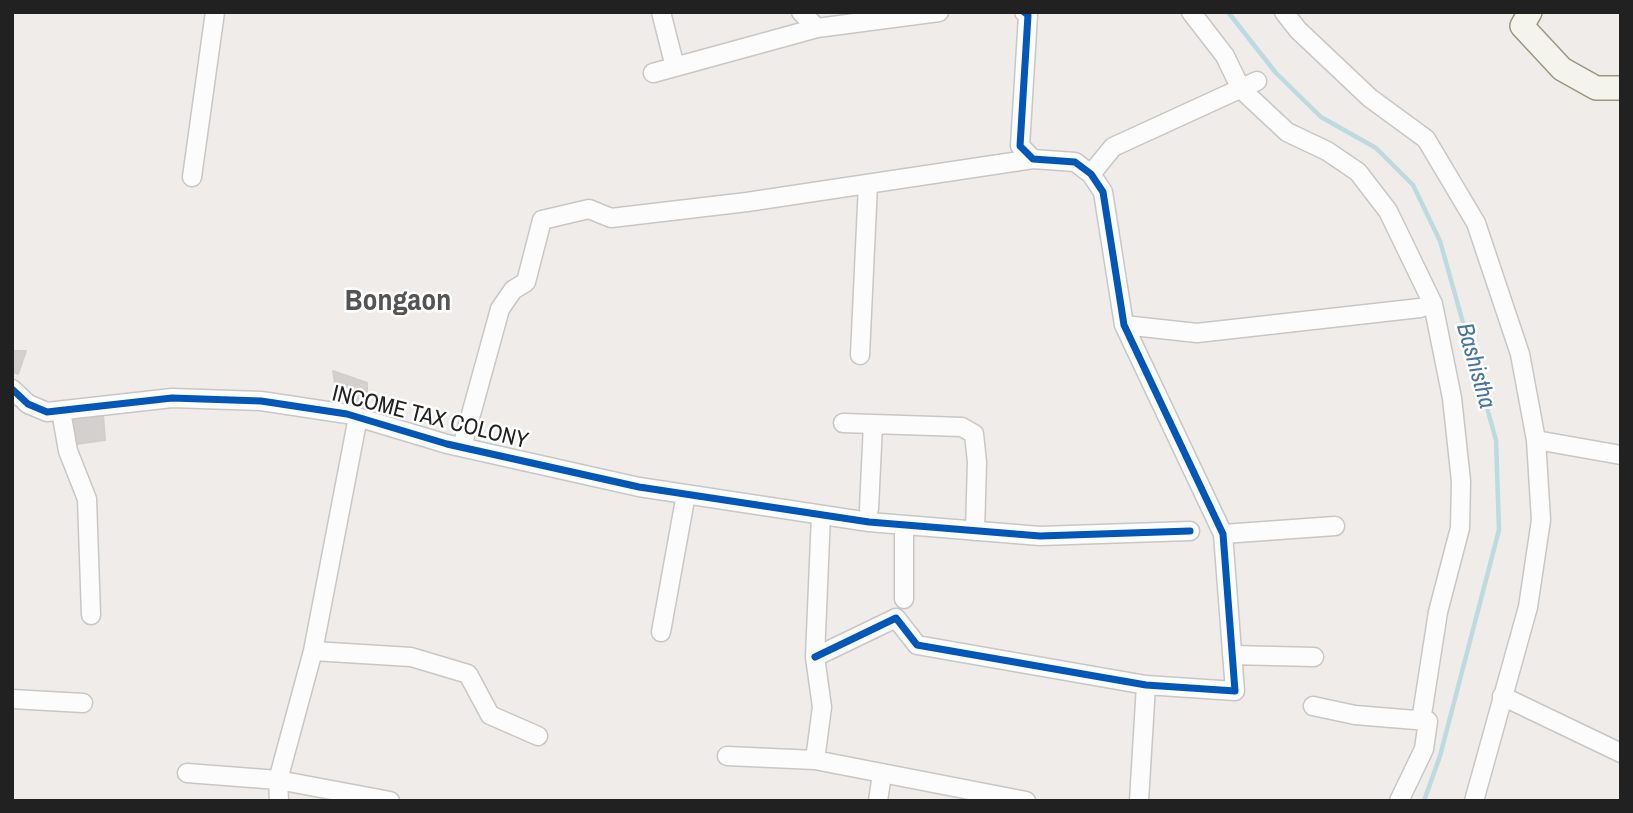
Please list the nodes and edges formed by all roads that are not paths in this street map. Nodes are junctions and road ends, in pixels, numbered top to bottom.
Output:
1 (215, 12) edge
2 (661, 12) edge
3 (801, 12) edge
4 (939, 12) edge
5 (1191, 12) edge
6 (1284, 12) edge
7 (1530, 12) edge
8 (1028, 13) edge
9 (817, 28) junction
10 (676, 67) junction
11 (653, 73) dead end
12 (1249, 85) junction
13 (1621, 88) edge
14 (1033, 159) junction
15 (1091, 174) junction
16 (192, 177) dead end
17 (868, 184) junction
18 (1433, 304) junction
19 (1124, 325) junction
20 (860, 355) dead end
21 (12, 389) edge
22 (61, 411) junction
23 (358, 417) junction
24 (843, 423) dead end
25 (873, 424) junction
26 (1536, 440) junction
27 (462, 447) junction
28 (1621, 455) edge
29 (686, 494) junction
30 (869, 509) dead end
31 (821, 515) junction
32 (904, 525) junction
33 (1335, 526) dead end
34 (975, 531) junction
35 (1190, 531) dead end
36 (1223, 534) junction
37 (904, 599) dead end
38 (91, 615) dead end
39 (662, 632) dead end
40 (313, 651) junction
41 (1232, 655) junction
42 (815, 657) junction
43 (1314, 657) dead end
44 (1146, 685) junction
45 (1502, 696) junction
46 (12, 699) edge
47 (83, 703) dead end
48 (1312, 706) dead end
49 (1421, 720) junction
50 (538, 736) dead end
51 (1621, 753) edge
52 (727, 756) dead end
53 (815, 760) junction
54 (187, 773) dead end
55 (882, 774) junction
56 (278, 780) junction
57 (279, 801) edge
58 (390, 801) edge
59 (878, 801) edge
60 (1026, 801) edge
61 (1139, 801) edge
62 (1399, 801) edge
63 (1474, 801) edge

1 - 16 street
2 - 10 street
3 - 9 street
4 - 9 street
5 - 12 street
6 - 26 street
7 - 13 street
8 - 14 street
9 - 10 street
10 - 11 street
12 - 15 street
12 - 18 street
14 - 15 street
14 - 17 street
15 - 19 street
17 - 20 street
17 - 27 street
18 - 19 street
18 - 49 street
19 - 36 street
21 - 22 street, INCOME TAX COLONY
22 - 23 street, INCOME TAX COLONY
22 - 38 street
23 - 27 street, INCOME TAX COLONY
23 - 40 street
24 - 25 street
25 - 30 street
25 - 34 street
26 - 28 street
26 - 45 street
27 - 29 street, INCOME TAX COLONY
29 - 31 street, INCOME TAX COLONY
29 - 39 street
31 - 32 street, INCOME TAX COLONY
31 - 42 street
32 - 34 street, INCOME TAX COLONY
32 - 37 street
33 - 36 street
34 - 35 street, INCOME TAX COLONY
36 - 41 street
40 - 50 street
40 - 56 street
41 - 43 street
41 - 44 street
42 - 44 street
42 - 53 street
44 - 61 street
45 - 51 street
45 - 63 street
46 - 47 street
48 - 49 street
49 - 62 street
52 - 53 street
53 - 55 street
54 - 56 street
55 - 59 street
55 - 60 street
56 - 57 street
56 - 58 street

